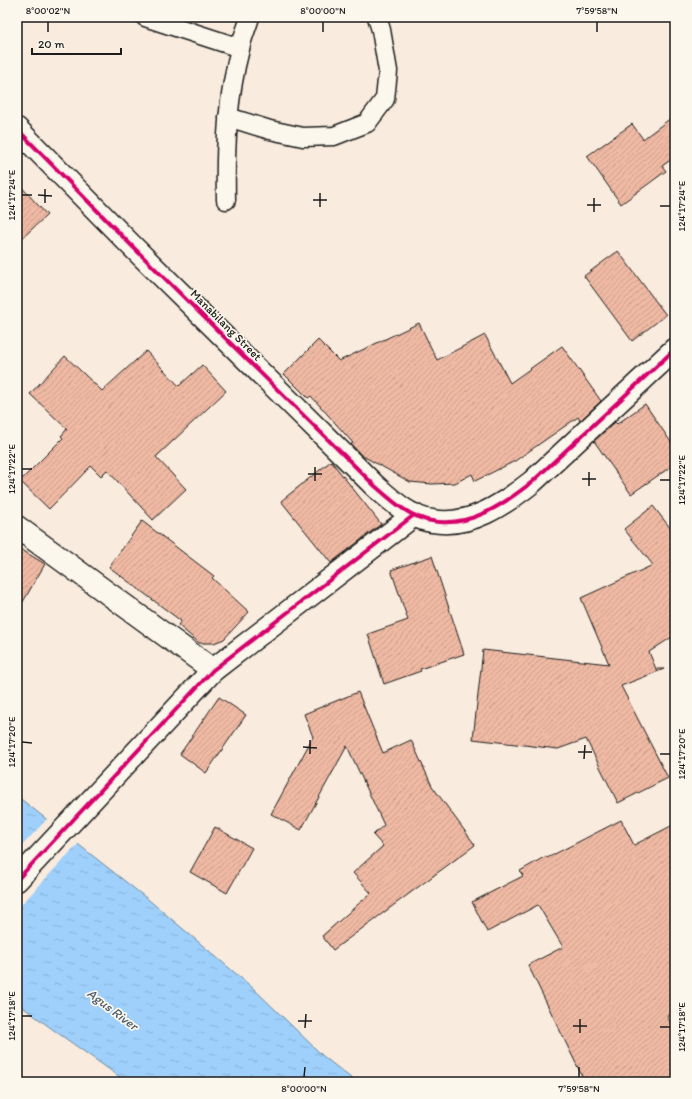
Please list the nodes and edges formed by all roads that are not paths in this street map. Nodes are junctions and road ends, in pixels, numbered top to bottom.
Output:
1 (145, 17) edge
2 (250, 17) edge
3 (377, 17) edge
4 (240, 48) junction
5 (228, 118) junction
6 (17, 128) edge
7 (226, 200) dead end
8 (675, 349) edge
9 (423, 518) junction
10 (17, 527) edge
11 (213, 670) junction
12 (17, 880) edge

1 - 4 lane
2 - 4 lane
3 - 5 lane
4 - 5 lane
5 - 7 lane
6 - 9 street, Manabilang Street
8 - 9 street
9 - 11 street
10 - 11 street
11 - 12 street

